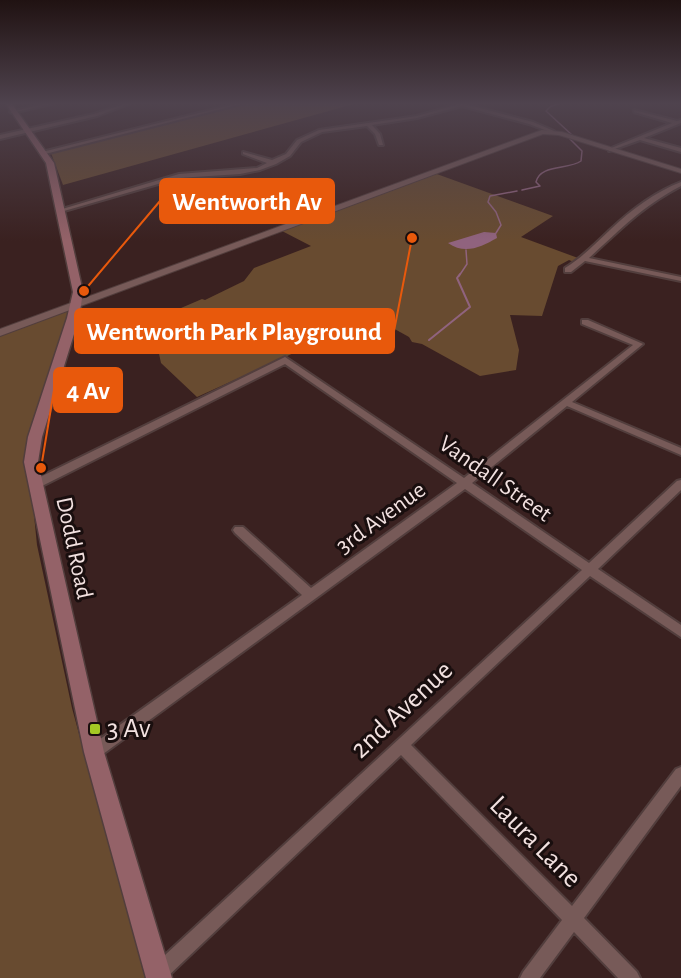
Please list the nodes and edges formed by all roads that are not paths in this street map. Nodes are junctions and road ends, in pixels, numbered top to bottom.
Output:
1 (43, 150) edge
2 (55, 150) edge
3 (292, 150) edge
4 (495, 150) edge
5 (611, 150) edge
6 (45, 152) junction
7 (245, 153) dead end
8 (274, 163) junction
9 (681, 171) edge
10 (681, 184) edge
11 (62, 210) junction
12 (585, 259) junction
13 (568, 270) dead end
14 (681, 279) edge
15 (76, 305) junction
16 (585, 322) dead end
17 (0, 333) edge
18 (567, 403) junction
19 (681, 452) edge
20 (465, 483) junction
21 (36, 484) junction
22 (681, 484) edge
23 (239, 530) dead end
24 (590, 569) junction
25 (310, 595) junction
26 (681, 632) edge
27 (401, 745) junction
28 (94, 752) junction
29 (681, 774) edge
30 (573, 920) junction
31 (159, 976) edge
32 (529, 978) edge
33 (631, 978) edge

1 - 6 main road, Dodd Road
2 - 6 street
3 - 8 street
4 - 15 street
5 - 9 street
6 - 11 main road, Dodd Road
7 - 8 street
8 - 11 street
10 - 12 street
11 - 15 main road, Dodd Road
12 - 13 street
12 - 14 street
15 - 17 street
15 - 21 main road, Dodd Road
16 - 18 street, 3rd Avenue
18 - 19 street
18 - 20 street, 3rd Avenue
20 - 21 street, Vandall Street
20 - 24 street, Vandall Street
20 - 25 street, 3rd Avenue
21 - 28 main road, Dodd Road
22 - 24 street, 2nd Avenue
23 - 25 street
24 - 26 street, Vandall Street
24 - 27 street, 2nd Avenue
25 - 28 street, 3rd Avenue
27 - 30 street, Laura Lane
27 - 31 street, 2nd Avenue
28 - 31 main road, Dodd Road
29 - 30 street
30 - 32 street
30 - 33 street, Laura Lane

